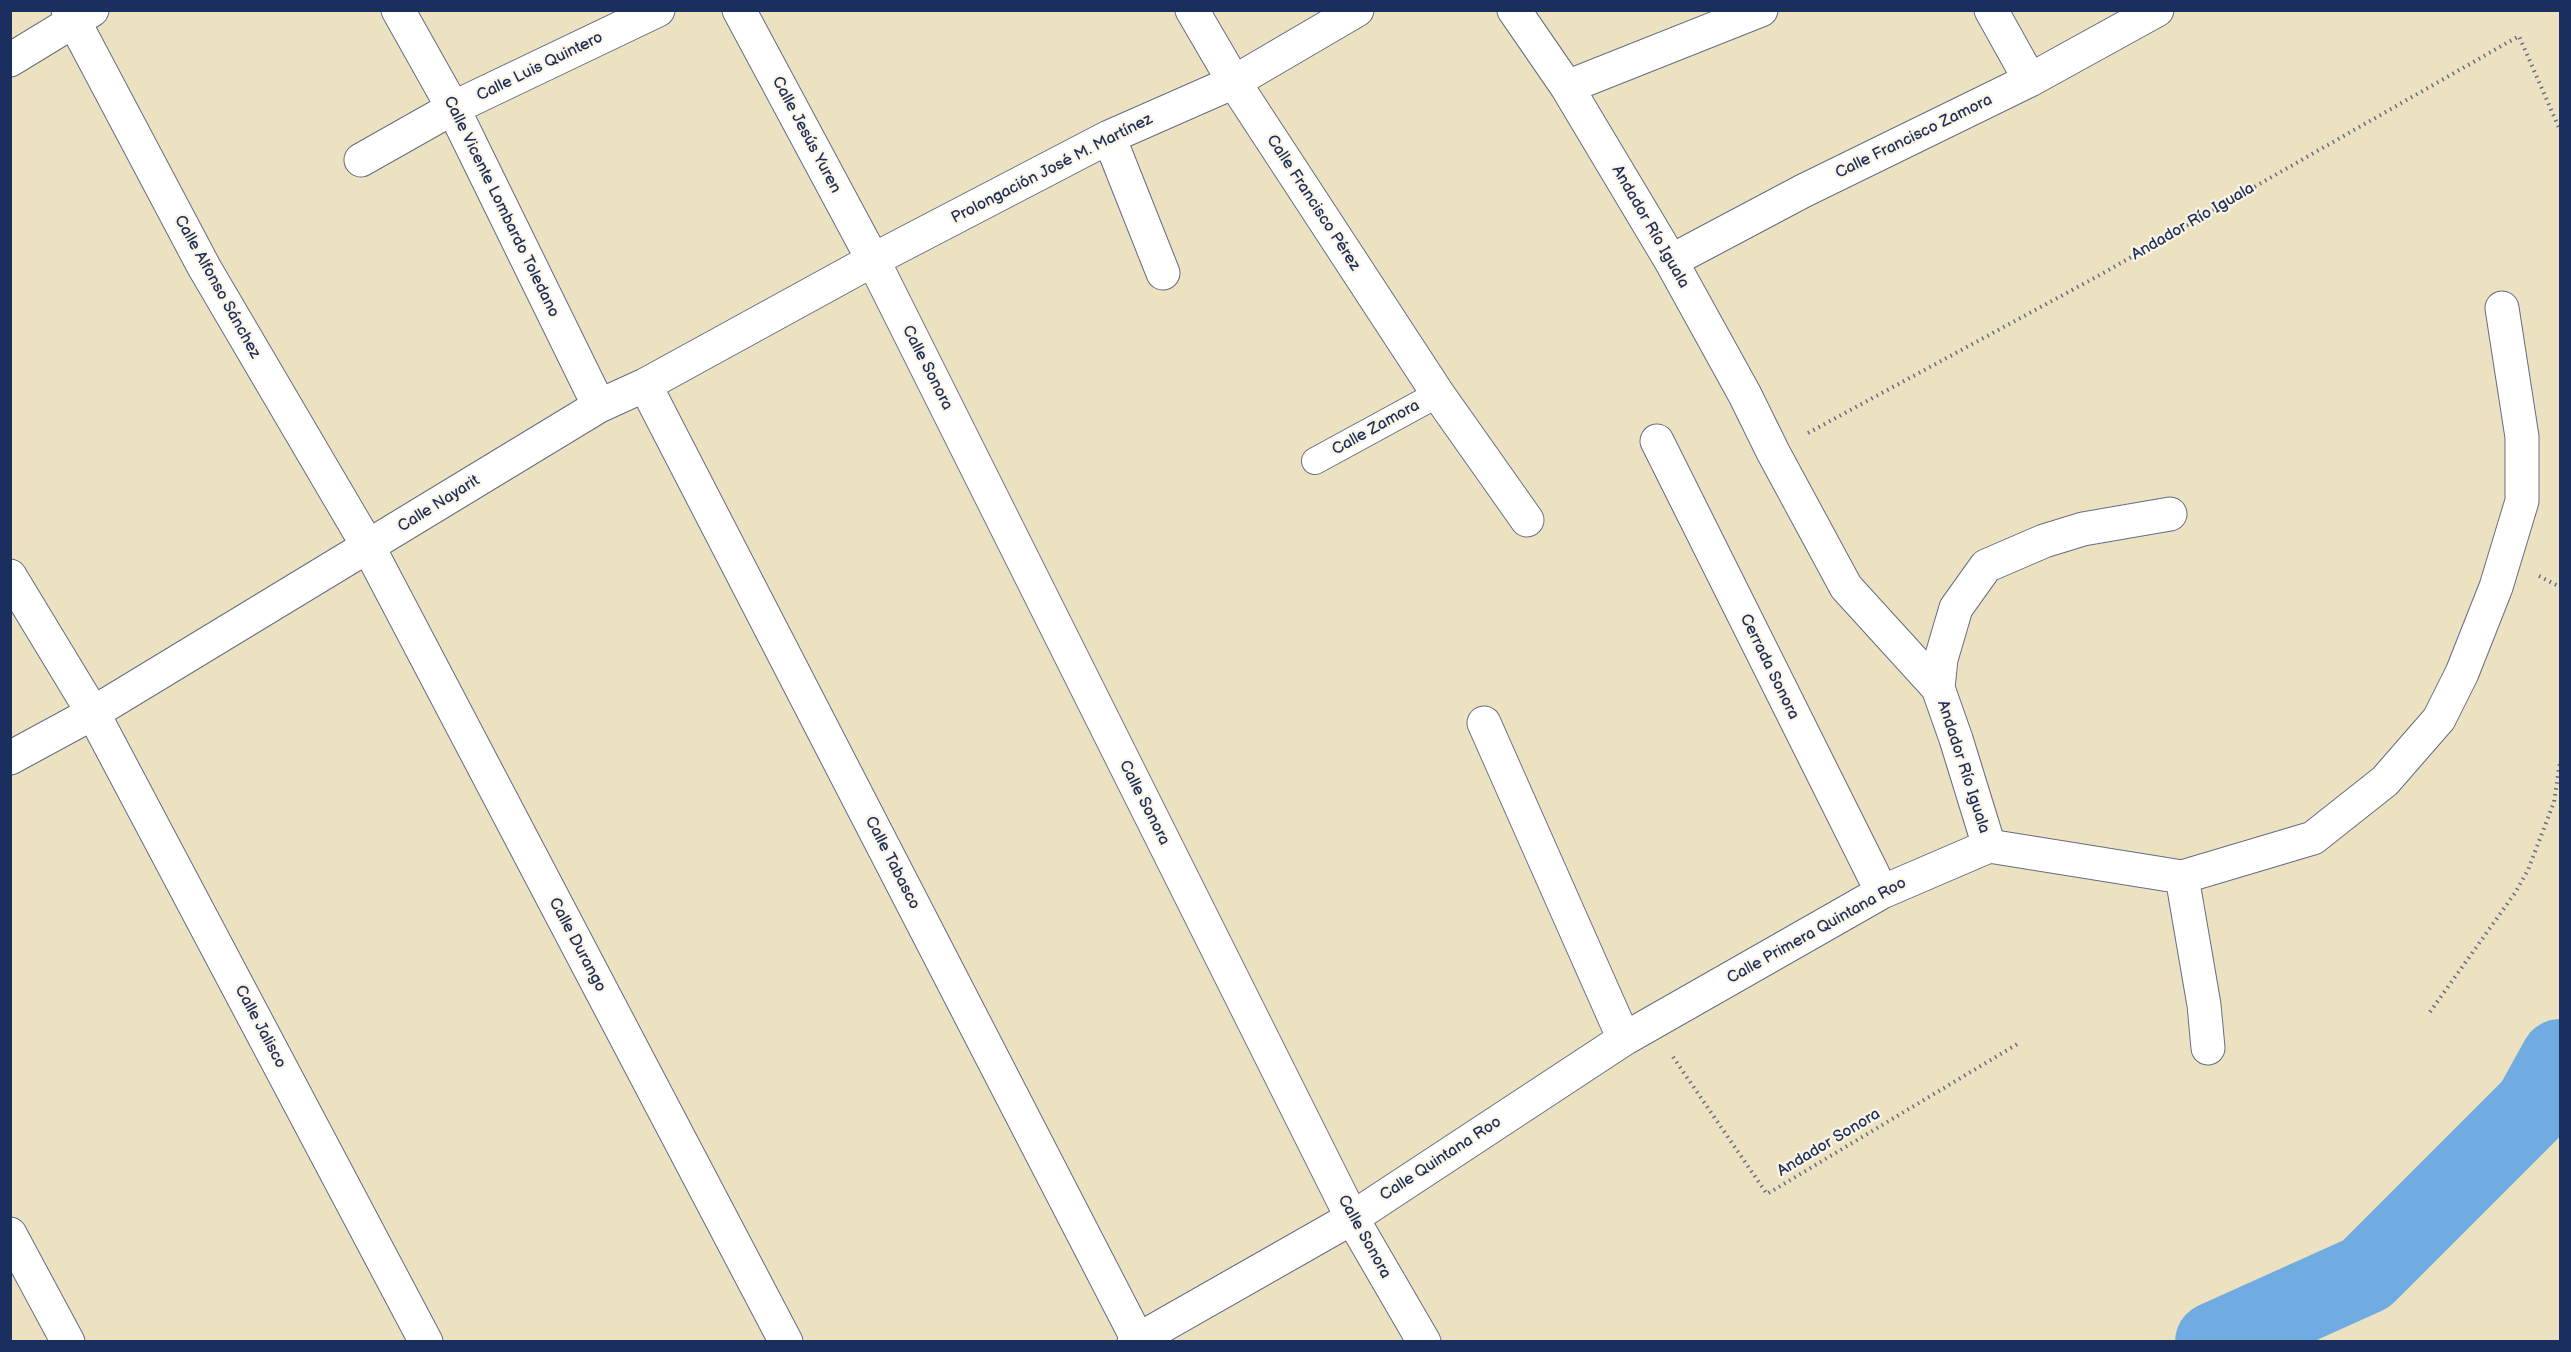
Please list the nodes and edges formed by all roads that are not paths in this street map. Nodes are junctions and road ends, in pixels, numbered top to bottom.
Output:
1 (398, 10) edge
2 (658, 10) edge
3 (739, 10) edge
4 (1192, 10) edge
5 (1357, 10) edge
6 (1514, 10) edge
7 (1761, 10) edge
8 (1991, 10) edge
9 (2157, 10) edge
10 (78, 14) edge
11 (10, 60) edge
12 (2030, 80) junction
13 (1234, 82) junction
14 (1567, 87) junction
15 (453, 108) junction
16 (1109, 138) junction
17 (361, 160) dead end
18 (873, 260) junction
19 (1671, 261) junction
20 (1163, 273) dead end
21 (2502, 308) dead end
22 (645, 386) junction
23 (1438, 394) junction
24 (599, 406) junction
25 (1657, 441) dead end
26 (1315, 461) dead end
27 (2170, 514) dead end
28 (1527, 520) dead end
29 (369, 548) junction
30 (10, 576) edge
31 (1938, 688) junction
32 (93, 713) junction
33 (1484, 723) dead end
34 (10, 758) edge
35 (1989, 846) junction
36 (2182, 877) junction
37 (1882, 892) junction
38 (1637, 1032) junction
39 (2208, 1048) dead end
40 (1352, 1218) junction
41 (10, 1234) edge
42 (68, 1341) edge
43 (426, 1341) edge
44 (786, 1341) edge
45 (1137, 1341) edge
46 (1424, 1341) edge

1 - 15 street, Calle Vicente Lombardo Toledano
2 - 15 street, Calle Luis Quintero
3 - 18 street, Calle Jesús Yuren
4 - 13 street, Calle Francisco Pérez
5 - 13 street, Prolongación José M. Martínez
6 - 14 street, Andador Río Iguala
7 - 14 street
8 - 12 street
9 - 12 street, Calle Francisco Zamora
10 - 11 street
10 - 29 street, Calle Alfonso Sánchez
12 - 19 street, Calle Francisco Zamora
13 - 16 street, Prolongación José M. Martínez
13 - 23 street, Calle Francisco Pérez
14 - 19 street, Andador Río Iguala
15 - 17 street, Calle Luis Quintero
15 - 24 street, Calle Vicente Lombardo Toledano
16 - 18 street, Prolongación José M. Martínez
16 - 20 street
18 - 22 street, Calle Nayarit
18 - 40 street, Calle Sonora
19 - 31 street, Andador Río Iguala
21 - 36 street
22 - 24 street, Calle Nayarit
22 - 45 street, Calle Tabasco
23 - 26 lane, Calle Zamora
23 - 28 street, Calle Francisco Pérez
24 - 29 street, Calle Nayarit
25 - 37 street, Cerrada Sonora
27 - 31 street, Andador Río Iguala
29 - 32 street, Calle Nayarit
29 - 44 street, Calle Durango
30 - 32 street, Calle Jalisco
31 - 35 street, Andador Río Iguala
32 - 34 street, Calle Nayarit
32 - 43 street, Calle Jalisco
33 - 38 street
35 - 36 street
35 - 37 street, Calle Primera Quintana Roo
36 - 39 street
37 - 38 street, Calle Primera Quintana Roo
38 - 40 street, Calle Quintana Roo
40 - 45 street, Calle Quintana Roo
40 - 46 street, Calle Sonora
41 - 42 street

